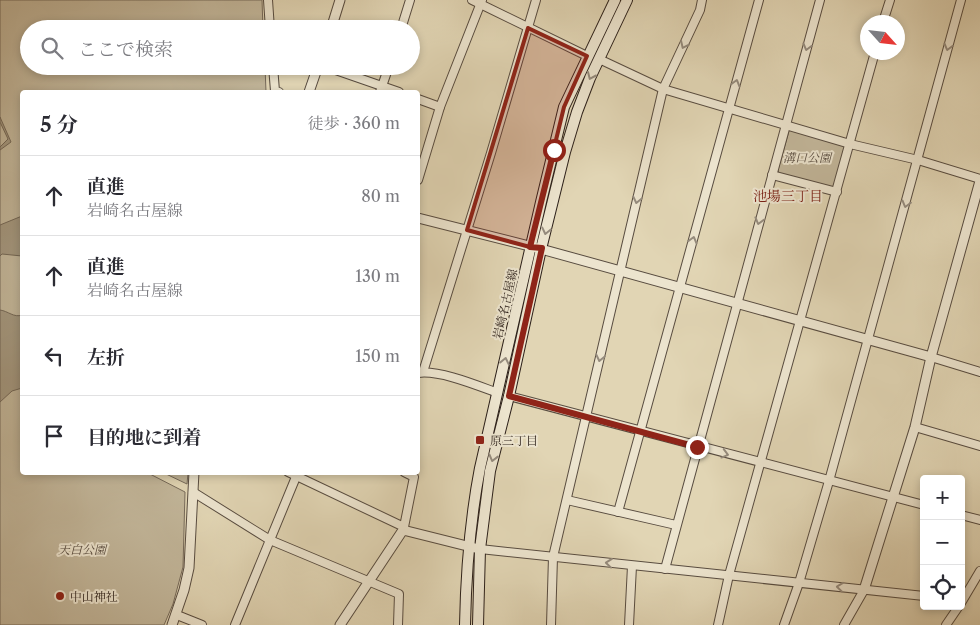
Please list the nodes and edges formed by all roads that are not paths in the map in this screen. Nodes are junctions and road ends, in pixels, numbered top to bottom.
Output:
1 (268, 0) edge
2 (340, 0) edge
3 (410, 0) edge
4 (472, 0) edge
5 (536, 0) edge
6 (615, 0) edge
7 (627, 0) edge
8 (702, 0) edge
9 (759, 0) edge
10 (820, 0) edge
11 (890, 0) edge
12 (961, 0) edge
13 (481, 2) edge
14 (885, 15) edge
15 (269, 20) edge
16 (334, 20) edge
17 (404, 20) edge
18 (528, 28) junction
19 (587, 56) junction
20 (599, 59) junction
21 (873, 60) edge
22 (274, 75) edge
23 (315, 75) edge
24 (345, 75) edge
25 (386, 75) edge
26 (662, 89) junction
27 (275, 90) edge
28 (310, 90) edge
29 (381, 90) edge
30 (420, 100) edge
31 (440, 107) junction
32 (729, 109) junction
33 (785, 124) junction
34 (850, 144) junction
35 (918, 160) junction
36 (420, 173) edge
37 (772, 175) junction
38 (980, 180) edge
39 (837, 192) junction
40 (420, 218) edge
41 (467, 230) junction
42 (530, 247) junction
43 (542, 248) junction
44 (620, 270) junction
45 (680, 287) junction
46 (737, 303) junction
47 (801, 321) junction
48 (868, 340) junction
49 (931, 357) junction
50 (420, 372) edge
51 (980, 372) edge
52 (498, 393) junction
53 (509, 396) junction
54 (586, 418) junction
55 (915, 428) junction
56 (640, 432) junction
57 (980, 446) edge
58 (697, 447) junction
59 (761, 463) junction
60 (194, 475) edge
61 (297, 475) edge
62 (299, 475) edge
63 (410, 475) edge
64 (829, 481) junction
65 (193, 492) junction
66 (894, 498) junction
67 (567, 500) junction
68 (920, 504) edge
69 (618, 512) junction
70 (965, 516) edge
71 (980, 520) edge
72 (676, 524) junction
73 (403, 529) junction
74 (270, 540) junction
75 (468, 546) junction
76 (480, 549) junction
77 (553, 557) junction
78 (632, 566) junction
79 (665, 569) junction
80 (980, 571) edge
81 (729, 575) junction
82 (368, 582) junction
83 (799, 583) junction
84 (864, 590) junction
85 (965, 595) edge
86 (920, 596) edge
87 (956, 610) edge
88 (177, 615) junction
89 (172, 625) edge
90 (202, 625) edge
91 (235, 625) edge
92 (340, 625) edge
93 (398, 625) edge
94 (465, 625) edge
95 (478, 625) edge
96 (551, 625) edge
97 (629, 625) edge
98 (718, 625) edge
99 (784, 625) edge
100 (844, 625) edge
101 (946, 625) edge

1 - 15 street
2 - 16 street
3 - 17 street
4 - 13 street
5 - 18 street
6 - 19 main road, 岩崎名古屋線
7 - 20 main road, 岩崎名古屋線
8 -> 26 street
32 -> 9 street
10 -> 33 street
11 - 14 street
12 -> 35 street
13 - 18 street
13 - 31 street
18 - 19 street
18 - 41 street
19 - 42 main road, 岩崎名古屋線
20 - 26 street
20 -> 43 main road, 岩崎名古屋線
21 - 34 street
22 - 27 street
23 - 28 street
24 - 29 street
25 - 29 street
26 - 32 street
26 -> 44 street
30 - 31 street
31 - 36 street
32 - 33 street
45 -> 32 street
33 - 34 street
33 - 37 street
34 - 35 street
34 - 39 street
35 - 38 street
35 -> 48 street
37 - 39 street
37 -> 46 street
38 - 49 street
39 - 47 street
40 - 41 street
41 - 42 street
41 - 50 street
42 - 43 street
52 -> 42 main road, 岩崎名古屋線
43 - 44 street
43 - 53 main road, 岩崎名古屋線
44 - 45 street
44 -> 54 street
45 - 46 street
45 - 56 street
46 - 47 street
46 - 58 street
47 - 48 street
47 - 59 street
48 - 49 street
48 - 64 street
49 - 51 street
49 - 55 street
50 - 52 street
52 - 75 main road, 岩崎名古屋線
53 - 54 street
53 -> 76 main road, 岩崎名古屋線
54 - 56 street
54 - 67 street
55 - 57 street
55 - 66 street
56 - 58 street
56 - 69 street
58 -> 59 street
58 - 72 street
59 - 64 street
59 - 81 street
60 - 65 street
61 - 74 street
62 - 73 street
63 - 73 street
64 - 66 street
64 - 83 street
65 - 74 street
65 - 88 street
66 - 68 street
66 - 84 street
67 - 69 street
67 - 77 street
69 - 72 street
70 - 71 street
72 - 79 street
73 - 75 street
73 - 82 street
74 - 82 street
74 - 91 street
75 - 76 street
75 - 94 main road, 岩崎名古屋線
76 - 77 street
76 - 95 main road, 岩崎名古屋線
78 -> 77 street
77 - 96 street
78 - 79 street
78 - 97 street
79 - 81 street
80 - 85 street
81 - 83 street
81 - 98 street
82 - 92 street
82 - 93 street
84 -> 83 street
83 - 99 street
84 - 86 street
84 - 100 street
87 - 101 street
88 - 89 street
88 - 90 street

